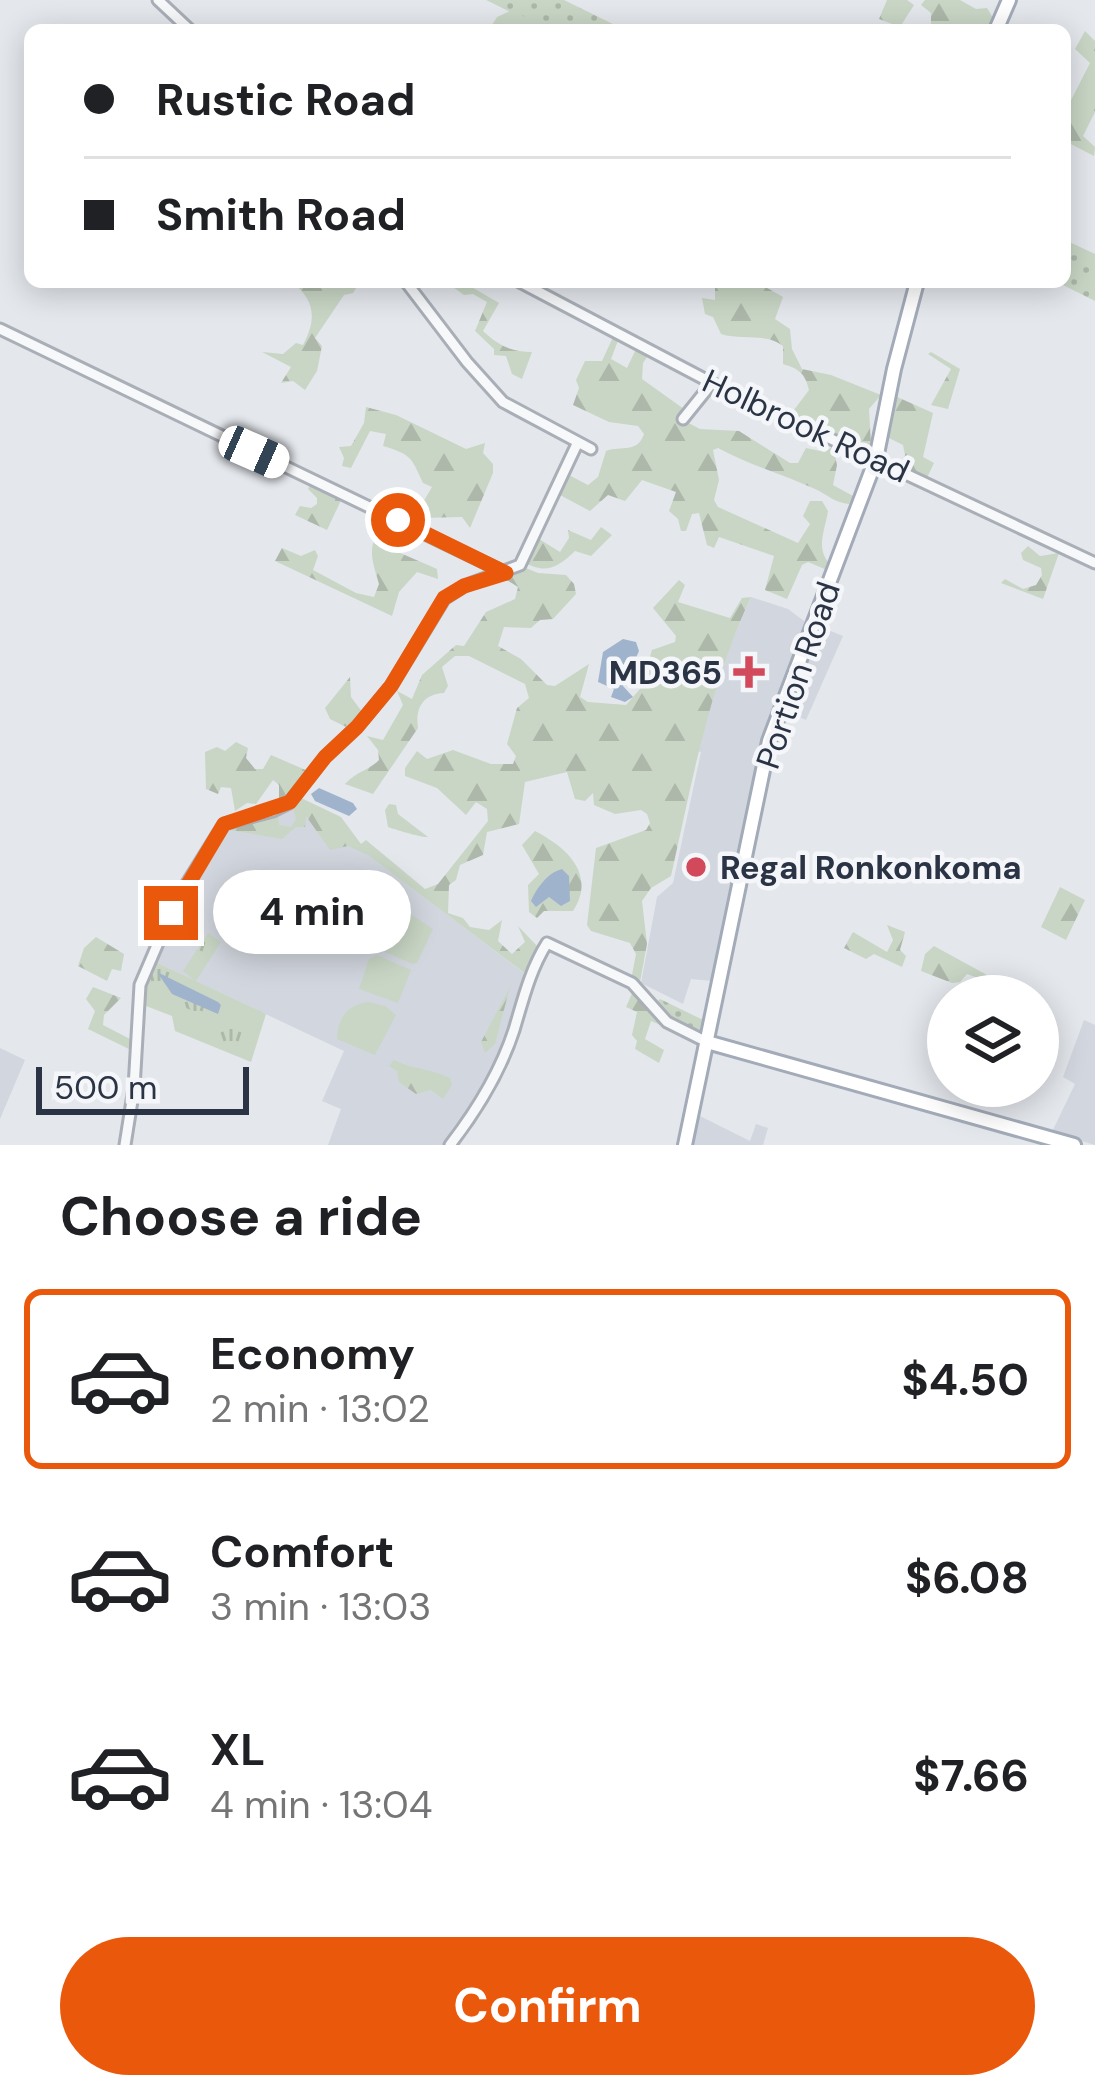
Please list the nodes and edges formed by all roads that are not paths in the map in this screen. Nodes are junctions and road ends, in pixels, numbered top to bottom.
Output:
1 (158, 0) edge
2 (184, 24) edge
3 (410, 288) edge
4 (531, 288) edge
5 (915, 288) edge
6 (0, 329) edge
7 (712, 383) junction
8 (683, 418) dead end
9 (577, 444) junction
10 (591, 449) dead end
11 (876, 459) junction
12 (1095, 563) edge
13 (506, 573) junction
14 (707, 1042) junction
15 (125, 1145) edge
16 (450, 1145) edge
17 (685, 1145) edge
18 (1074, 1145) edge

1 - 2 street
3 - 9 street
4 - 7 street, Holbrook Road
5 - 11 main road, Portion Road
6 - 13 street
7 - 8 street
7 - 11 street, Holbrook Road
9 - 10 street
9 - 13 street
11 - 12 street, Holbrook Road
11 - 14 main road, Portion Road
13 - 15 street
14 - 16 street
14 - 17 main road, Portion Road
14 - 18 main road

